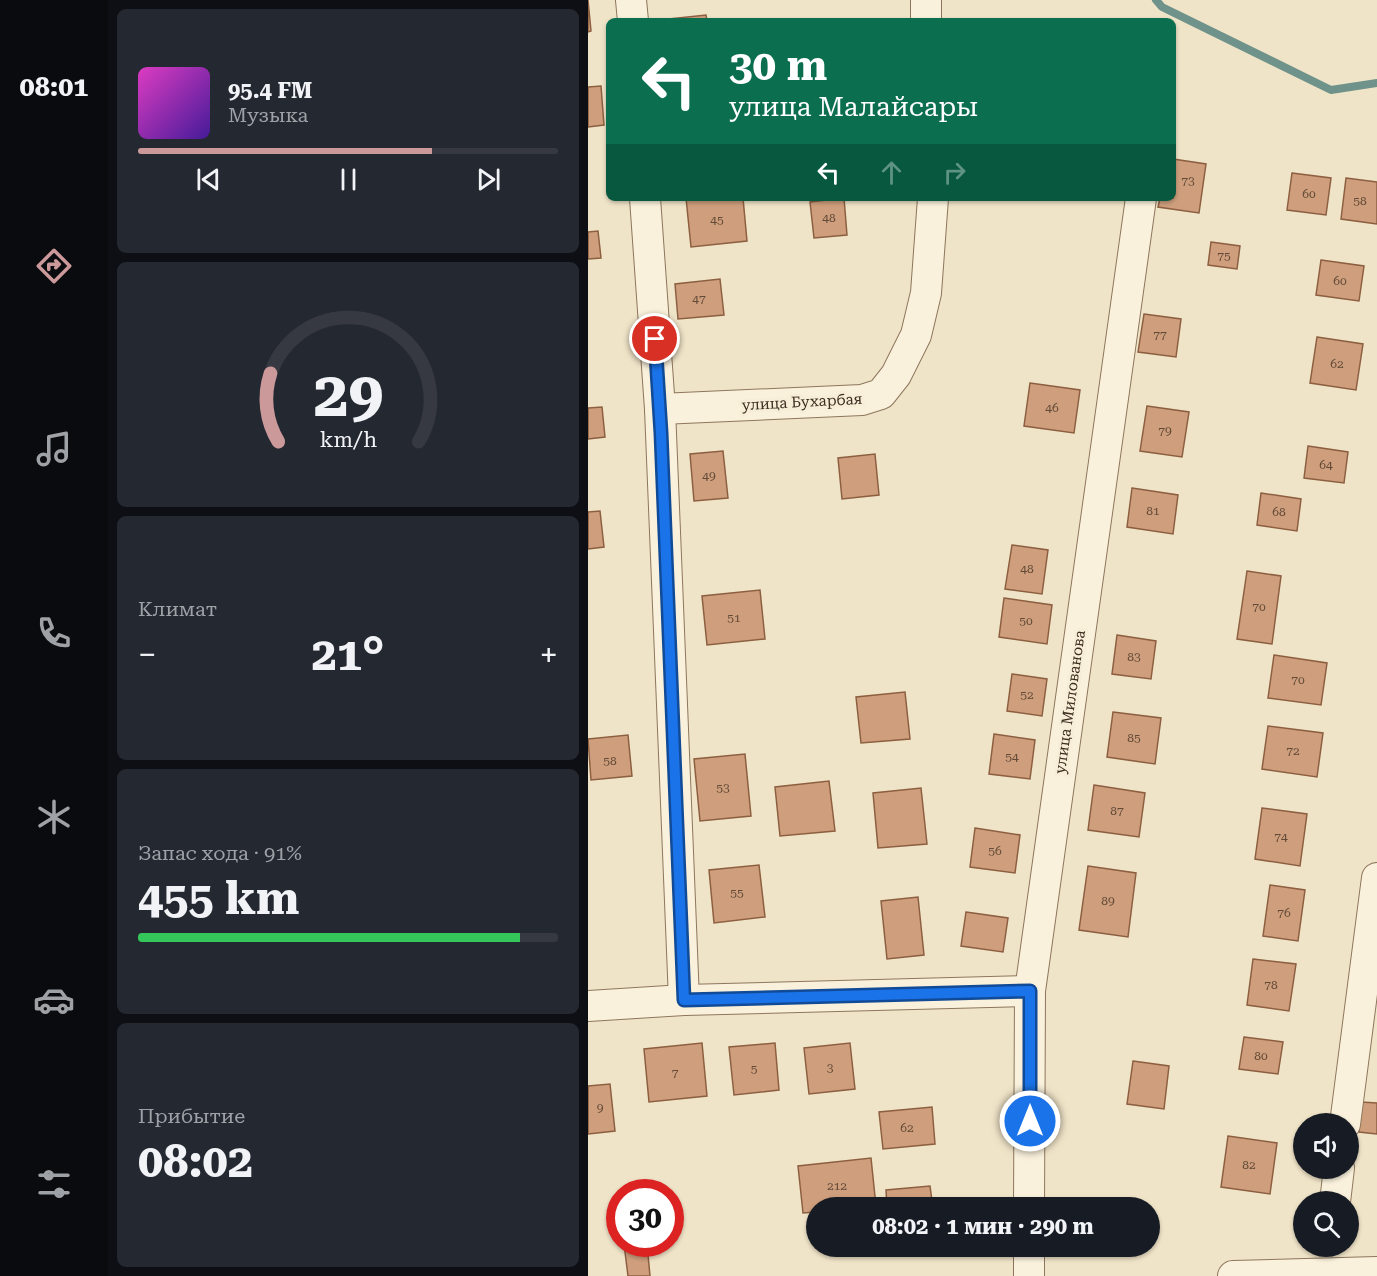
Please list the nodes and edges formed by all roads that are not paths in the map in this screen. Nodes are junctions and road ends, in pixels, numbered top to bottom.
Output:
1 (631, 0) edge
2 (926, 0) edge
3 (633, 18) edge
4 (926, 18) edge
5 (645, 201) edge
6 (933, 201) edge
7 (1141, 201) edge
8 (660, 409) junction
9 (1377, 878) edge
10 (1030, 991) junction
11 (684, 1000) junction
12 (588, 1006) edge
13 (1346, 1113) edge
14 (1029, 1197) edge
15 (1029, 1257) edge
16 (1328, 1260) edge
17 (1377, 1272) edge
18 (1029, 1276) edge
19 (1233, 1276) edge
20 (1241, 1276) edge

1 - 3 street
2 - 4 street
5 - 8 street
6 - 8 street, улица Бухарбая
7 - 10 street, улица Милованова
8 - 11 street
9 - 13 street
10 - 11 street
10 - 14 street, улица Милованова
11 - 12 street
15 - 18 street
16 - 17 street
16 - 20 street
19 - 20 street

